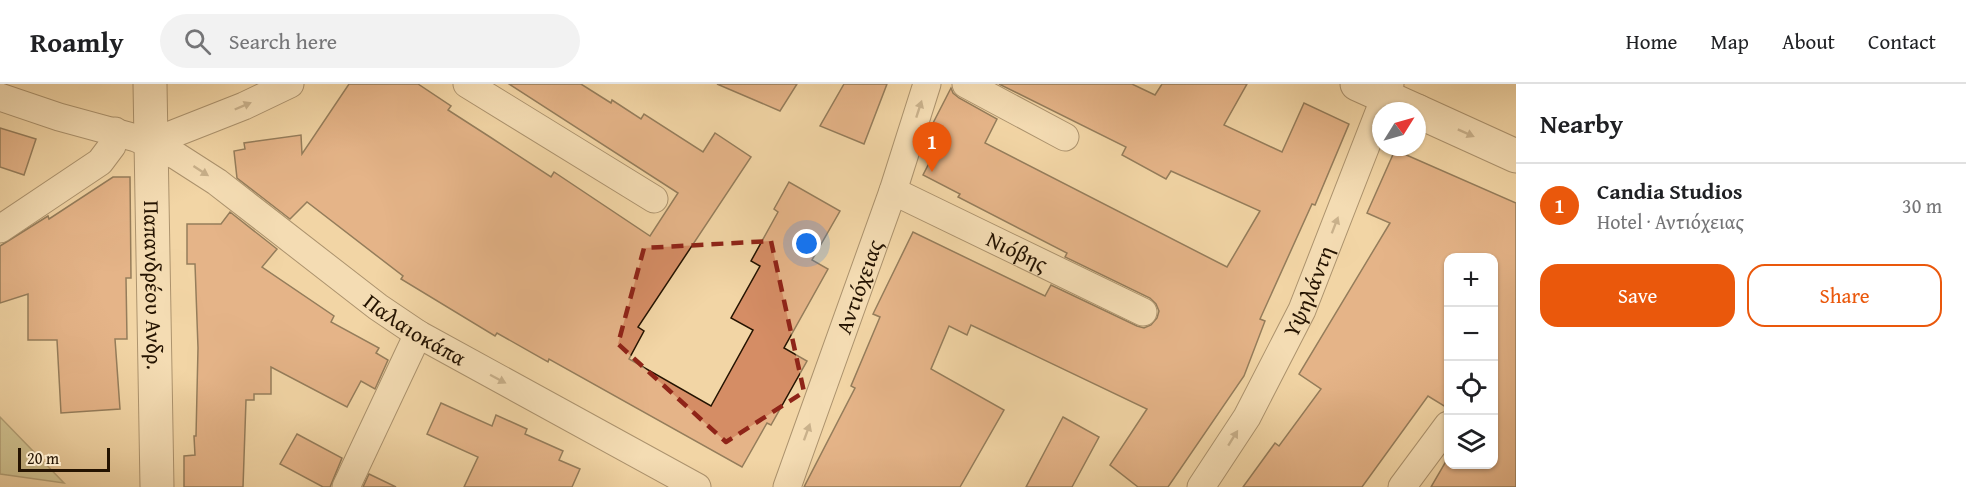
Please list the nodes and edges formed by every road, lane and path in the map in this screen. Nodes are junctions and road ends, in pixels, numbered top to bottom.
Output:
1 (150, 84) edge
2 (290, 84) edge
3 (467, 84) edge
4 (927, 84) edge
5 (966, 84) edge
6 (1378, 88) edge
7 (0, 97) edge
8 (1402, 102) edge
9 (1426, 115) edge
10 (115, 131) junction
11 (1065, 137) dead end
12 (150, 143) junction
13 (1516, 156) edge
14 (893, 191) junction
15 (654, 199) dead end
16 (0, 228) edge
17 (1143, 312) dead end
18 (418, 334) junction
19 (1444, 432) edge
20 (157, 487) edge
21 (346, 487) edge
22 (697, 487) edge
23 (788, 487) edge
24 (1201, 487) edge
25 (1402, 487) edge

1 - 12 street, Παπανδρέου Ανδρ.
12 -> 2 street
3 - 15 street
14 -> 4 street, Αντιόχειας
5 - 11 street
6 - 8 street
24 -> 6 street, Υψηλάντη
7 - 10 street, Παλαιοκάπα
9 -> 13 street
10 - 12 street, Παλαιοκάπα
10 - 16 street
12 -> 18 street, Παλαιοκάπα
12 - 20 street, Παπανδρέου Ανδρ.
14 - 17 street, Νιόβης
23 -> 14 street, Αντιόχειας
18 - 21 street
18 -> 22 street, Παλαιοκάπα
19 - 25 street

